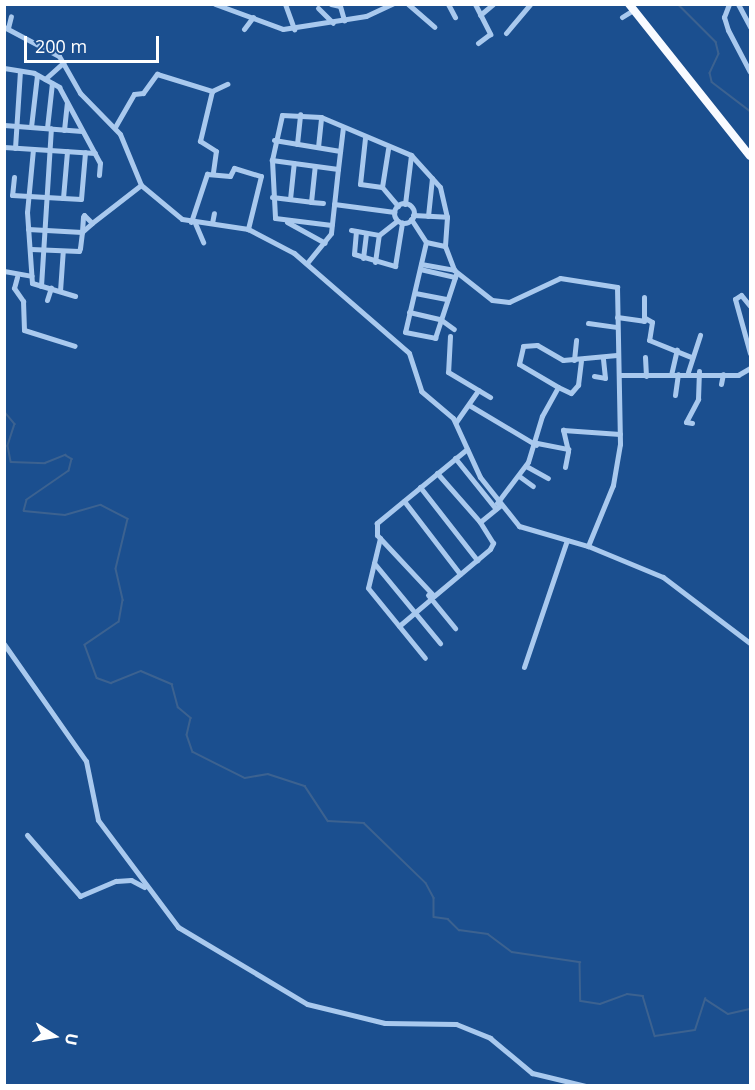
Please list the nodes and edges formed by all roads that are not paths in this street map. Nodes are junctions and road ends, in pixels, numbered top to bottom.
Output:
1 (215, 4) edge
2 (285, 4) edge
3 (331, 4) edge
4 (392, 4) edge
5 (408, 4) edge
6 (448, 4) edge
7 (475, 4) edge
8 (493, 4) edge
9 (530, 4) edge
10 (729, 4) edge
11 (738, 4) edge
12 (631, 7) edge
13 (318, 8) dead end
14 (480, 15) junction
15 (11, 16) dead end
16 (253, 17) junction
17 (455, 17) dead end
18 (621, 17) dead end
19 (344, 20) junction
20 (333, 23) junction
21 (6, 27) edge
22 (434, 27) dead end
23 (750, 27) edge
24 (294, 29) junction
25 (244, 30) dead end
26 (506, 33) dead end
27 (478, 43) dead end
28 (64, 62) junction
29 (4, 68) edge
30 (20, 71) junction
31 (750, 72) edge
32 (37, 75) junction
33 (45, 78) junction
34 (52, 83) junction
35 (227, 84) dead end
36 (213, 91) junction
37 (67, 101) junction
38 (300, 114) junction
39 (321, 117) junction
40 (4, 125) edge
41 (15, 126) junction
42 (31, 127) junction
43 (115, 127) junction
44 (343, 127) junction
45 (49, 128) junction
46 (64, 130) junction
47 (82, 131) junction
48 (365, 138) junction
49 (274, 140) junction
50 (297, 144) junction
51 (4, 147) edge
52 (318, 147) junction
53 (388, 147) junction
54 (15, 148) junction
55 (33, 149) junction
56 (50, 150) junction
57 (67, 151) junction
58 (340, 151) junction
59 (85, 152) junction
60 (95, 153) junction
61 (411, 155) junction
62 (750, 156) edge
63 (272, 160) junction
64 (294, 163) junction
65 (315, 166) junction
66 (338, 169) junction
67 (213, 172) junction
68 (99, 175) dead end
69 (14, 177) dead end
70 (432, 178) junction
71 (141, 185) junction
72 (382, 187) junction
73 (28, 196) junction
74 (46, 197) junction
75 (272, 197) junction
76 (63, 198) junction
77 (290, 199) junction
78 (311, 202) junction
79 (323, 203) dead end
80 (334, 204) junction
81 (405, 204) junction
82 (398, 206) junction
83 (394, 212) junction
84 (214, 213) dead end
85 (428, 216) junction
86 (412, 217) junction
87 (447, 217) junction
88 (284, 220) junction
89 (400, 222) junction
90 (92, 223) junction
91 (193, 223) junction
92 (212, 223) junction
93 (332, 225) junction
94 (28, 229) junction
95 (248, 229) junction
96 (45, 230) junction
97 (81, 232) junction
98 (366, 233) junction
99 (379, 235) junction
100 (203, 242) dead end
101 (426, 242) junction
102 (325, 243) junction
103 (445, 246) junction
104 (31, 249) dead end
105 (43, 250) junction
106 (63, 252) junction
107 (363, 258) junction
108 (375, 262) junction
109 (307, 263) junction
110 (421, 267) junction
111 (4, 271) edge
112 (455, 274) junction
113 (32, 276) junction
114 (17, 277) junction
115 (41, 286) junction
116 (51, 288) junction
117 (60, 291) junction
118 (415, 293) junction
119 (75, 296) dead end
120 (644, 297) dead end
121 (447, 299) junction
122 (47, 300) dead end
123 (750, 306) edge
124 (409, 312) junction
125 (617, 317) junction
126 (645, 318) junction
127 (440, 319) junction
128 (588, 324) dead end
129 (616, 327) junction
130 (454, 329) dead end
131 (700, 334) dead end
132 (450, 336) dead end
133 (576, 340) dead end
134 (75, 346) dead end
135 (677, 350) junction
136 (750, 353) edge
137 (617, 355) junction
138 (645, 357) dead end
139 (692, 357) junction
140 (603, 358) junction
141 (574, 360) junction
142 (581, 361) junction
143 (750, 368) edge
144 (699, 371) junction
145 (688, 372) junction
146 (678, 374) junction
147 (723, 374) junction
148 (620, 375) junction
149 (671, 375) junction
150 (594, 376) dead end
151 (646, 376) junction
152 (721, 384) dead end
153 (558, 387) junction
154 (478, 390) junction
155 (675, 395) dead end
156 (490, 397) dead end
157 (468, 405) junction
158 (456, 422) junction
159 (692, 423) dead end
160 (620, 434) junction
161 (537, 444) junction
162 (467, 448) junction
163 (568, 449) junction
164 (455, 458) junction
165 (526, 465) junction
166 (565, 467) dead end
167 (437, 473) junction
168 (519, 476) junction
169 (548, 478) dead end
170 (532, 486) dead end
171 (420, 487) junction
172 (404, 501) junction
173 (498, 506) junction
174 (480, 522) junction
175 (380, 538) junction
176 (567, 540) junction
177 (588, 546) junction
178 (477, 560) junction
179 (374, 563) junction
180 (460, 574) junction
181 (430, 597) junction
182 (415, 613) junction
183 (399, 626) junction
184 (455, 628) dead end
185 (440, 643) dead end
186 (750, 643) edge
187 (4, 644) edge
188 (425, 658) dead end
189 (524, 667) dead end
190 (27, 835) dead end
191 (155, 895) junction
192 (586, 1086) edge

1 - 16 street
2 - 24 street
3 - 19 street
4 - 19 street
5 - 22 street
6 - 17 street
7 - 14 street
8 - 14 street
9 - 26 street
10 - 31 street
11 - 23 street
12 - 18 street
12 - 62 highway
13 - 20 street
14 - 27 street
15 - 21 street
16 - 24 street
16 - 25 street
19 - 20 street
20 - 24 street
21 - 28 street
28 - 33 street
28 - 43 street
29 - 30 street
30 - 32 street
30 - 41 street
32 - 33 street
32 - 42 street
33 - 34 street
34 - 37 street
34 - 45 street
35 - 36 street
36 - 43 street
36 - 67 street
37 - 46 street
37 - 47 street
38 - 39 street
38 - 49 street
38 - 50 street
39 - 44 street
39 - 52 street
40 - 41 street
41 - 42 street
41 - 54 street
42 - 45 street
43 - 71 street
44 - 48 street
44 - 58 street
45 - 46 street
45 - 56 street
46 - 47 street
47 - 60 street
48 - 53 street
48 - 72 street
49 - 50 street
49 - 63 street
50 - 52 street
51 - 54 street
52 - 58 street
53 - 61 street
53 - 72 street
54 - 55 street
55 - 56 street
55 - 73 street
56 - 57 street
56 - 74 street
57 - 59 street
57 - 76 street
58 - 66 street
59 - 60 street
59 - 76 street
60 - 68 street
61 - 70 street
61 - 81 street
63 - 64 street
63 - 75 street
64 - 65 street
64 - 77 street
65 - 66 street
65 - 78 street
66 - 80 street
67 - 91 street
67 - 95 street
69 - 73 street
70 - 85 street
70 - 87 street
71 - 90 street
71 - 91 street
72 - 82 street
73 - 74 street
73 - 94 street
74 - 76 street
74 - 96 street
75 - 77 street
75 - 88 street
77 - 78 street
78 - 79 street
80 - 83 street
80 - 93 street
81 - 82 street
81 - 86 street
82 - 83 street
83 - 89 street
84 - 92 street
85 - 86 street
85 - 87 street
86 - 89 street
86 - 101 street
87 - 103 street
88 - 93 street
88 - 102 street
89 - 99 street
89 - 108 street
90 - 97 street
90 - 97 street
91 - 92 street
91 - 100 street
92 - 95 street
93 - 102 street
94 - 96 street
94 - 113 street
95 - 109 street
96 - 97 street
96 - 105 street
97 - 106 street
98 - 99 street
98 - 107 street
98 - 107 street
99 - 108 street
101 - 103 street
101 - 110 street
102 - 109 street
103 - 112 street
104 - 105 street
105 - 106 street
105 - 115 street
106 - 117 street
107 - 108 street
109 - 158 street
110 - 112 street
110 - 118 street
111 - 114 street
112 - 121 street
112 - 125 street
113 - 114 street
113 - 115 street
114 - 134 street
115 - 116 street
116 - 117 street
116 - 122 street
117 - 119 street
118 - 121 street
118 - 124 street
120 - 126 street
121 - 127 street
123 - 136 street
124 - 127 street
124 - 127 street
125 - 126 street
125 - 129 street
126 - 135 street
127 - 130 street
128 - 129 street
129 - 137 street
131 - 139 street
132 - 154 street
133 - 141 street
135 - 139 street
135 - 149 street
137 - 140 street
137 - 148 street
138 - 151 street
139 - 145 street
140 - 142 street
140 - 150 street
141 - 142 street
141 - 153 street
142 - 153 street
143 - 147 street
144 - 145 street
144 - 147 street
144 - 159 street
145 - 146 street
146 - 149 street
146 - 155 street
147 - 152 street
148 - 151 street
148 - 160 street
149 - 151 street
153 - 161 street
154 - 156 street
154 - 157 street
157 - 158 street
157 - 161 street
158 - 162 street
160 - 163 street
160 - 177 street
161 - 163 street
161 - 165 street
162 - 164 street
162 - 173 street
163 - 166 street
164 - 167 street
164 - 173 street
165 - 168 street
165 - 169 street
167 - 171 street
167 - 174 street
168 - 170 street
168 - 173 street
171 - 172 street
171 - 178 street
172 - 175 street
172 - 180 street
173 - 174 street
173 - 176 street
174 - 178 street
175 - 179 street
175 - 181 street
176 - 177 street
176 - 189 street
177 - 186 street
178 - 180 street
179 - 182 street
179 - 183 street
180 - 181 street
181 - 182 street
181 - 184 street
182 - 183 street
182 - 185 street
183 - 188 street
187 - 191 street
190 - 191 street
191 - 192 street

